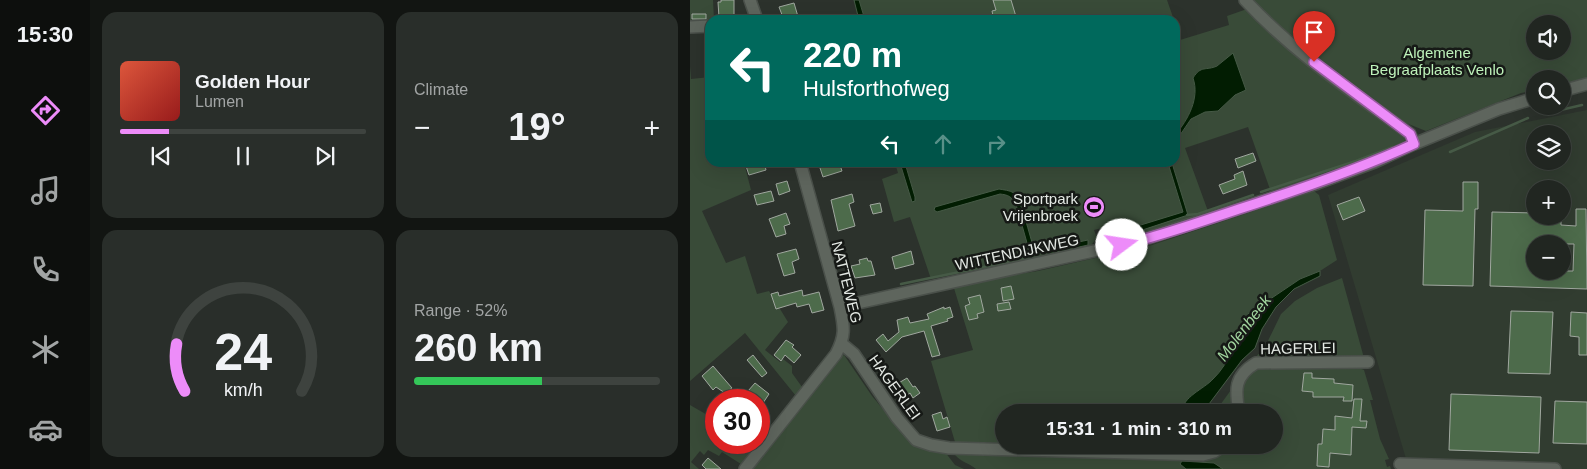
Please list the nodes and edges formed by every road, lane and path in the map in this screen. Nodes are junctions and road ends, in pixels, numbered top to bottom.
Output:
1 (750, 0) edge
2 (1245, 0) edge
3 (755, 15) edge
4 (705, 26) edge
5 (690, 27) edge
6 (1587, 84) edge
7 (1571, 88) edge
8 (1526, 101) edge
9 (1414, 144) junction
10 (801, 167) edge
11 (840, 307) junction
12 (842, 344) junction
13 (1368, 362) dead end
14 (1238, 404) edge
15 (995, 449) edge
16 (1167, 454) edge
17 (1207, 454) edge
18 (1400, 464) dead end
19 (745, 469) edge
20 (1555, 469) edge

1 - 3 street
2 - 9 street
4 - 5 street
6 - 7 street
8 - 9 street, WITTENDIJKWEG
9 - 11 street, WITTENDIJKWEG
10 - 11 street, NATTEWEG
11 - 12 street, NATTEWEG
12 - 15 street, HAGERLEI
12 - 19 street, NATTEWEG
13 - 14 street, HAGERLEI
16 - 17 street, HAGERLEI
18 - 20 street

